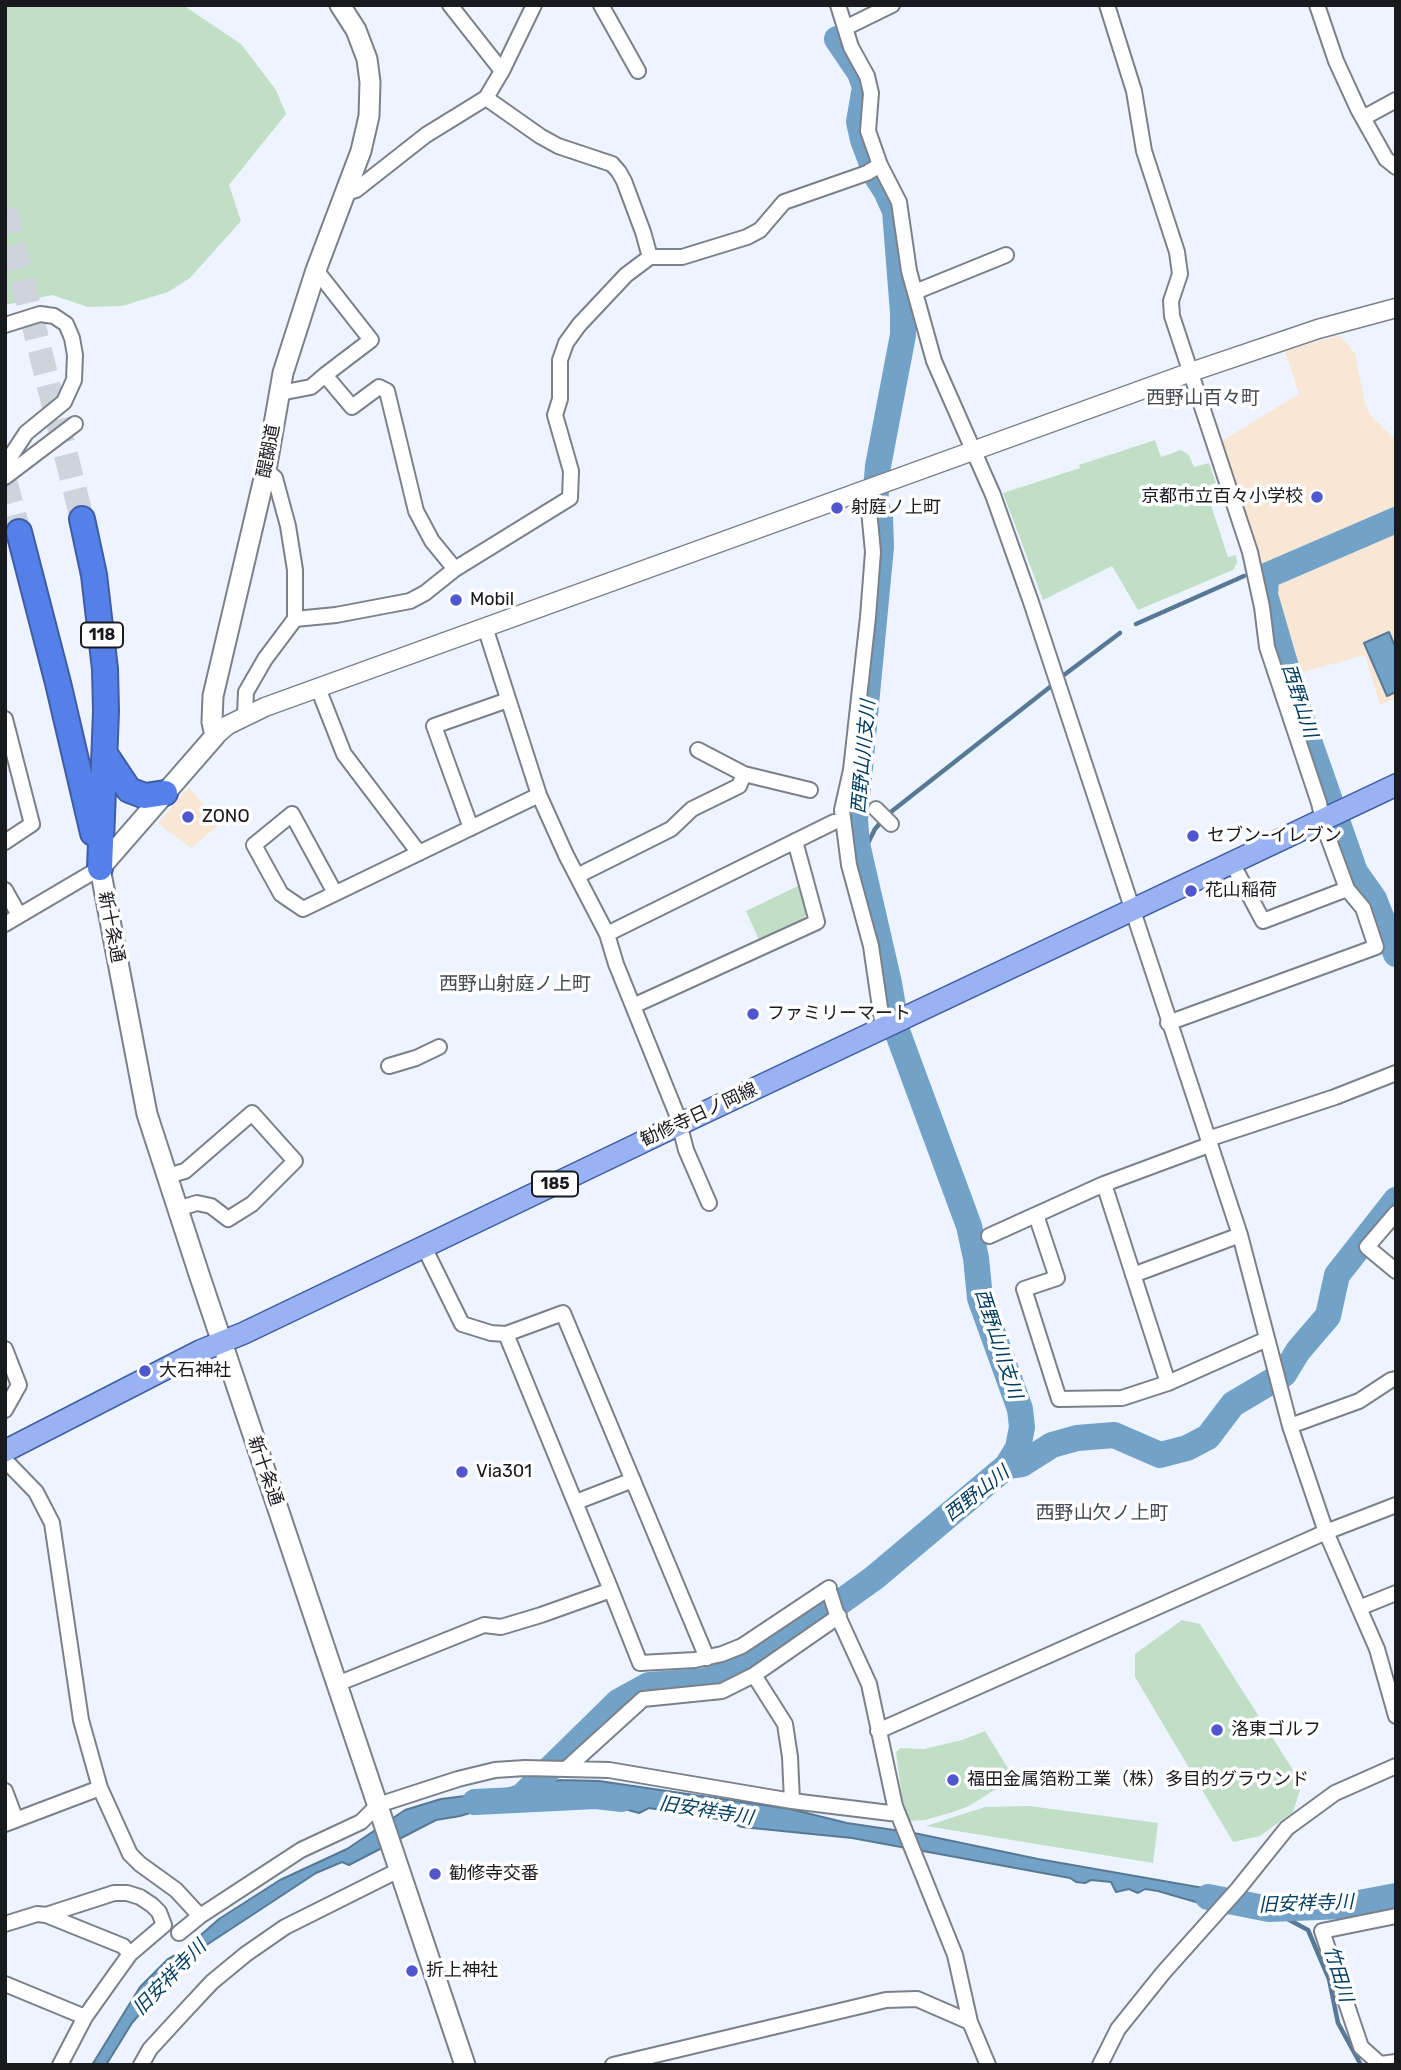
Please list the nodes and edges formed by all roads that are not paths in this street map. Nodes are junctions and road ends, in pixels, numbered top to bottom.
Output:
1 (340, 5) edge
2 (450, 5) edge
3 (534, 5) edge
4 (601, 5) edge
5 (838, 5) edge
6 (892, 5) edge
7 (1107, 5) edge
8 (1317, 5) edge
9 (845, 28) junction
10 (502, 71) junction
11 (638, 71) dead end
12 (486, 98) junction
13 (1396, 100) edge
14 (1363, 118) junction
15 (880, 165) junction
16 (1396, 167) edge
17 (345, 193) junction
18 (1006, 255) dead end
19 (650, 257) junction
20 (316, 270) junction
21 (915, 292) junction
22 (1396, 308) edge
23 (5, 325) edge
24 (1191, 372) junction
25 (325, 375) junction
26 (280, 393) junction
27 (75, 424) dead end
28 (974, 450) junction
29 (5, 465) edge
30 (266, 470) junction
31 (5, 477) edge
32 (874, 487) junction
33 (82, 519) tunnel mouth
34 (19, 531) tunnel mouth
35 (455, 569) junction
36 (295, 619) junction
37 (485, 627) junction
38 (318, 688) junction
39 (508, 700) junction
40 (245, 715) junction
41 (5, 719) edge
42 (215, 736) junction
43 (698, 750) dead end
44 (105, 753) junction
45 (744, 774) junction
46 (1395, 787) edge
47 (810, 790) dead end
48 (165, 793) junction
49 (540, 795) junction
50 (876, 809) dead end
51 (1331, 816) junction
52 (834, 822) dead end
53 (891, 824) dead end
54 (471, 828) junction
55 (795, 841) junction
56 (5, 842) edge
57 (419, 853) junction
58 (1232, 863) junction
59 (100, 868) junction
60 (579, 876) junction
61 (1347, 889) junction
62 (5, 890) edge
63 (335, 893) junction
64 (1132, 909) junction
65 (19, 915) junction
66 (5, 924) edge
67 (607, 934) junction
68 (633, 1006) junction
69 (1168, 1023) junction
70 (892, 1024) junction
71 (439, 1047) dead end
72 (389, 1066) dead end
73 (1396, 1073) edge
74 (678, 1125) junction
75 (1209, 1142) junction
76 (167, 1175) junction
77 (1104, 1184) junction
78 (709, 1203) dead end
79 (177, 1209) junction
80 (1396, 1213) edge
81 (1036, 1215) junction
82 (1240, 1235) junction
83 (989, 1236) dead end
84 (424, 1247) junction
85 (1396, 1271) edge
86 (1133, 1275) junction
87 (506, 1334) junction
88 (1267, 1339) junction
89 (222, 1343) junction
90 (5, 1349) edge
91 (1396, 1379) edge
92 (1168, 1383) junction
93 (5, 1410) edge
94 (1290, 1426) junction
95 (5, 1451) edge
96 (5, 1460) edge
97 (633, 1480) junction
98 (576, 1502) junction
99 (1396, 1505) edge
100 (1326, 1532) junction
101 (611, 1590) junction
102 (1396, 1593) edge
103 (1359, 1608) junction
104 (837, 1614) junction
105 (707, 1658) junction
106 (754, 1675) junction
107 (337, 1684) junction
108 (1396, 1716) edge
109 (878, 1731) junction
110 (1396, 1766) edge
111 (566, 1769) junction
112 (100, 1788) junction
113 (5, 1791) edge
114 (792, 1801) junction
115 (379, 1810) junction
116 (898, 1814) junction
117 (11, 1822) edge
118 (396, 1861) junction
119 (46, 1915) junction
120 (200, 1916) junction
121 (1395, 1920) edge
122 (5, 1924) edge
123 (179, 1933) dead end
124 (130, 1954) junction
125 (5, 1984) edge
126 (85, 2017) junction
127 (970, 2022) junction
128 (1396, 2062) edge
129 (60, 2065) edge
130 (141, 2065) edge
131 (465, 2065) edge
132 (612, 2065) edge
133 (988, 2065) edge
134 (1100, 2065) edge

1 - 17 main road, 醍醐道
2 - 10 street
3 - 10 street
4 - 11 street
5 - 9 street
6 - 9 street
7 - 24 street
8 - 14 street
9 - 15 street
10 - 12 street
12 - 17 street
12 - 19 street
13 - 14 street
14 - 16 street
15 - 19 street
15 - 21 street
17 - 20 main road, 醍醐道
18 - 21 street
19 - 35 street
20 - 25 street
20 - 26 main road, 醍醐道
21 - 28 street
22 - 24 street
23 - 29 street
24 - 28 street
24 - 51 street
25 - 26 street
25 - 35 street
26 - 30 main road, 醍醐道
27 - 31 street
28 - 32 street
28 - 64 street
30 - 36 street
30 - 42 main road, 醍醐道
32 - 37 street
32 - 70 street
33 - 44 highway, 118
34 - 59 highway, 118
35 - 36 street
36 - 40 street
37 - 38 street
37 - 39 street
38 - 40 street
38 - 57 street
39 - 49 street
39 - 54 street
40 - 42 street
41 - 56 street
42 - 48 main road
43 - 45 street
44 - 48 highway
44 - 59 highway, 118
45 - 47 street
45 - 60 street
46 - 51 main road, 勧修寺日ノ岡線 / 185
48 - 59 main road
49 - 54 street
49 - 60 street
50 - 53 street
51 - 58 main road, 勧修寺日ノ岡線 / 185
51 - 61 street
52 - 55 street
54 - 57 street
55 - 67 street
55 - 68 street
57 - 63 street
58 - 61 street
58 - 64 main road, 勧修寺日ノ岡線 / 185
59 - 65 street
59 - 76 main road, 新十条通 / 118
60 - 67 street
61 - 69 street
62 - 65 street
63 - 63 street
64 - 69 street
64 - 70 main road, 勧修寺日ノ岡線 / 185
65 - 66 street
67 - 68 street
68 - 74 street
69 - 75 street
70 - 74 main road, 勧修寺日ノ岡線 / 185
71 - 72 street
73 - 75 street
74 - 78 street
74 - 84 main road, 勧修寺日ノ岡線 / 185
75 - 77 street
75 - 82 street
76 - 79 main road, 新十条通 / 118
76 - 79 street
77 - 81 street
77 - 86 street
79 - 89 main road, 新十条通 / 118
80 - 85 street
81 - 83 street
81 - 92 street
82 - 86 street
82 - 88 street
84 - 87 street
84 - 89 main road, 勧修寺日ノ岡線 / 185
86 - 92 street
87 - 97 street
87 - 98 street
88 - 92 street
88 - 94 street
89 - 95 main road, 勧修寺日ノ岡線 / 185
89 - 107 main road, 新十条通 / 118
90 - 93 street
91 - 94 street
94 - 100 street
96 - 112 street
97 - 98 street
97 - 105 street
98 - 101 street
99 - 100 street
100 - 103 street
100 - 109 street
101 - 105 street
101 - 107 street
102 - 103 street
103 - 108 street
104 - 105 street
104 - 106 street
104 - 109 street
106 - 111 street
106 - 114 street
107 - 115 main road, 新十条通 / 118
109 - 116 street
110 - 134 street
111 - 114 street
111 - 115 street
112 - 117 street
112 - 120 street
113 - 117 street
114 - 116 street
115 - 118 main road, 新十条通 / 118
115 - 120 street
116 - 127 street
118 - 130 street
118 - 131 main road, 新十条通 / 118
119 - 122 street
119 - 124 street
119 - 124 street
120 - 123 street
121 - 128 street
124 - 126 street
125 - 126 street
126 - 129 street
127 - 132 street
127 - 133 street

